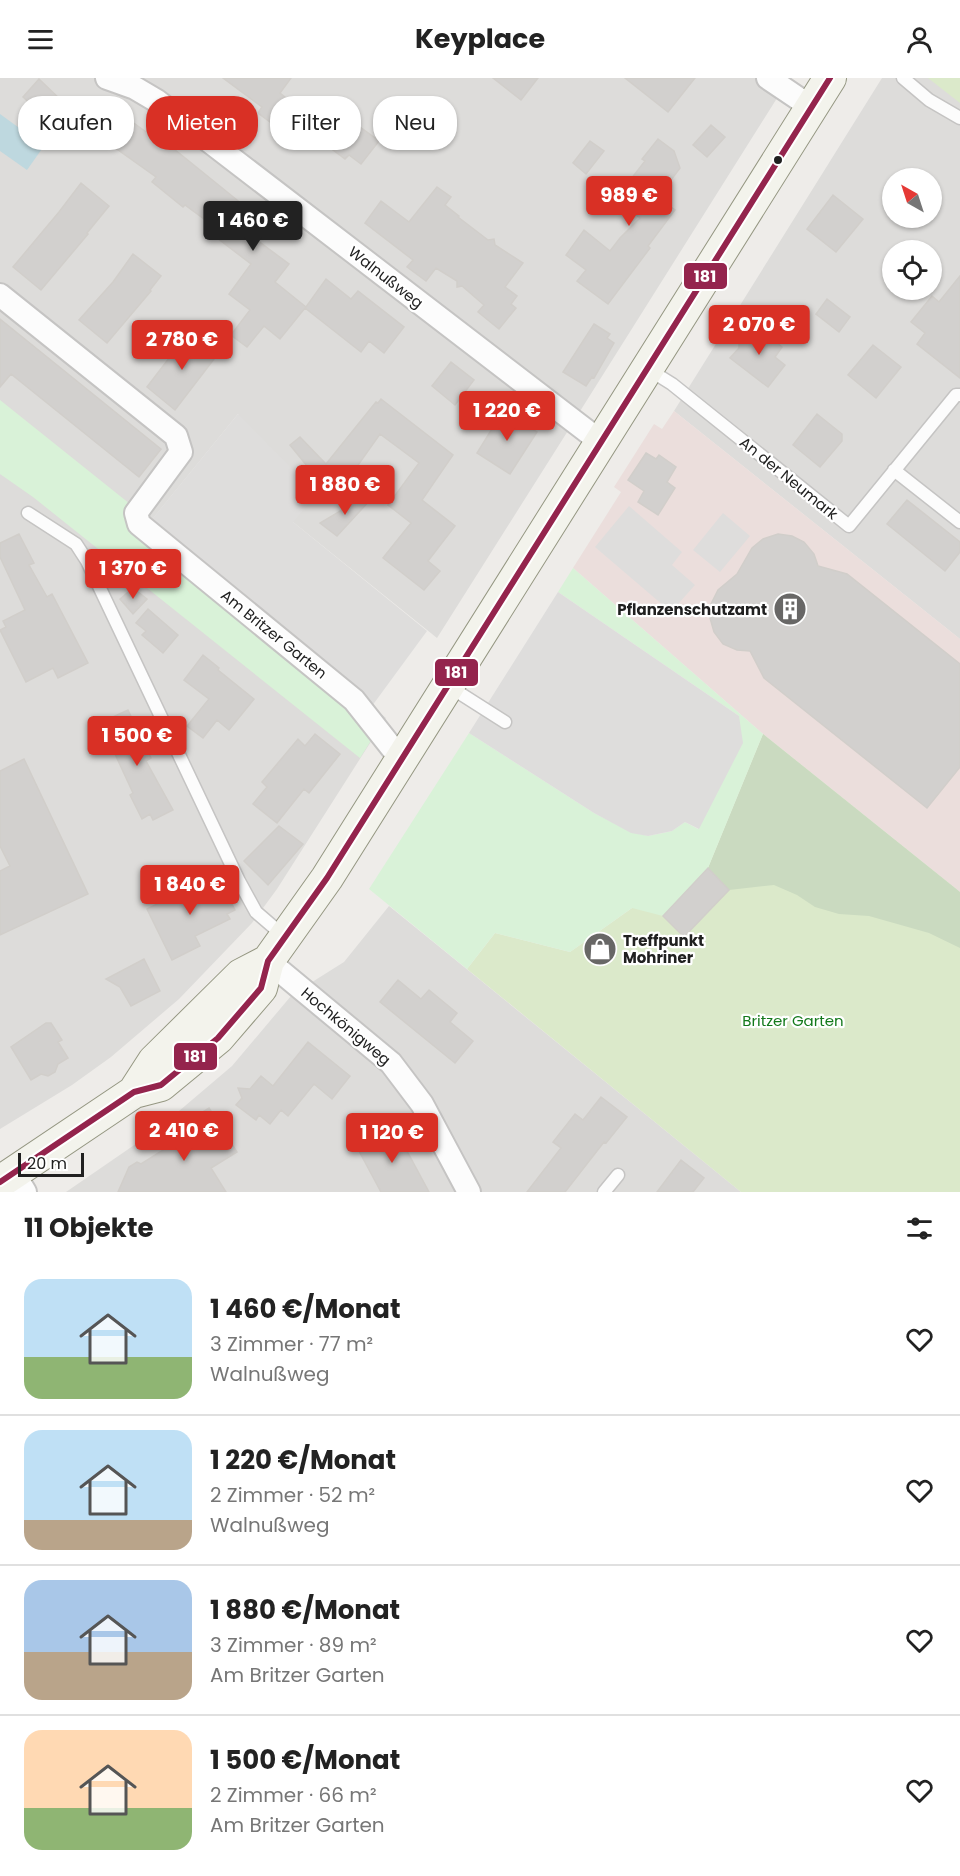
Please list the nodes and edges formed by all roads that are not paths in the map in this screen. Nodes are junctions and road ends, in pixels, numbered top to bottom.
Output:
1 (107, 78) edge
2 (768, 78) edge
3 (830, 78) edge
4 (903, 78) edge
5 (811, 107) junction
6 (960, 118) edge
7 (0, 295) edge
8 (648, 369) junction
9 (960, 394) edge
10 (601, 442) junction
11 (894, 470) junction
12 (28, 513) dead end
13 (960, 522) edge
14 (448, 686) junction
15 (504, 722) dead end
16 (404, 756) junction
17 (277, 949) junction
18 (618, 1175) dead end
19 (13, 1183) edge
20 (469, 1192) edge
21 (604, 1192) edge

1 - 10 street, Walnußweg
2 - 5 street
3 - 5 main road
4 - 6 lane
5 - 8 main road
7 - 16 street, Am Britzer Garten
8 - 10 main road
8 - 11 lane, An der Neumark
9 - 11 lane, An der Neumark
10 - 14 main road
11 - 13 lane
12 - 17 lane
14 - 15 lane
14 - 16 main road
16 - 17 main road
17 - 19 main road
17 - 20 street, Hochkönigweg
18 - 21 lane

